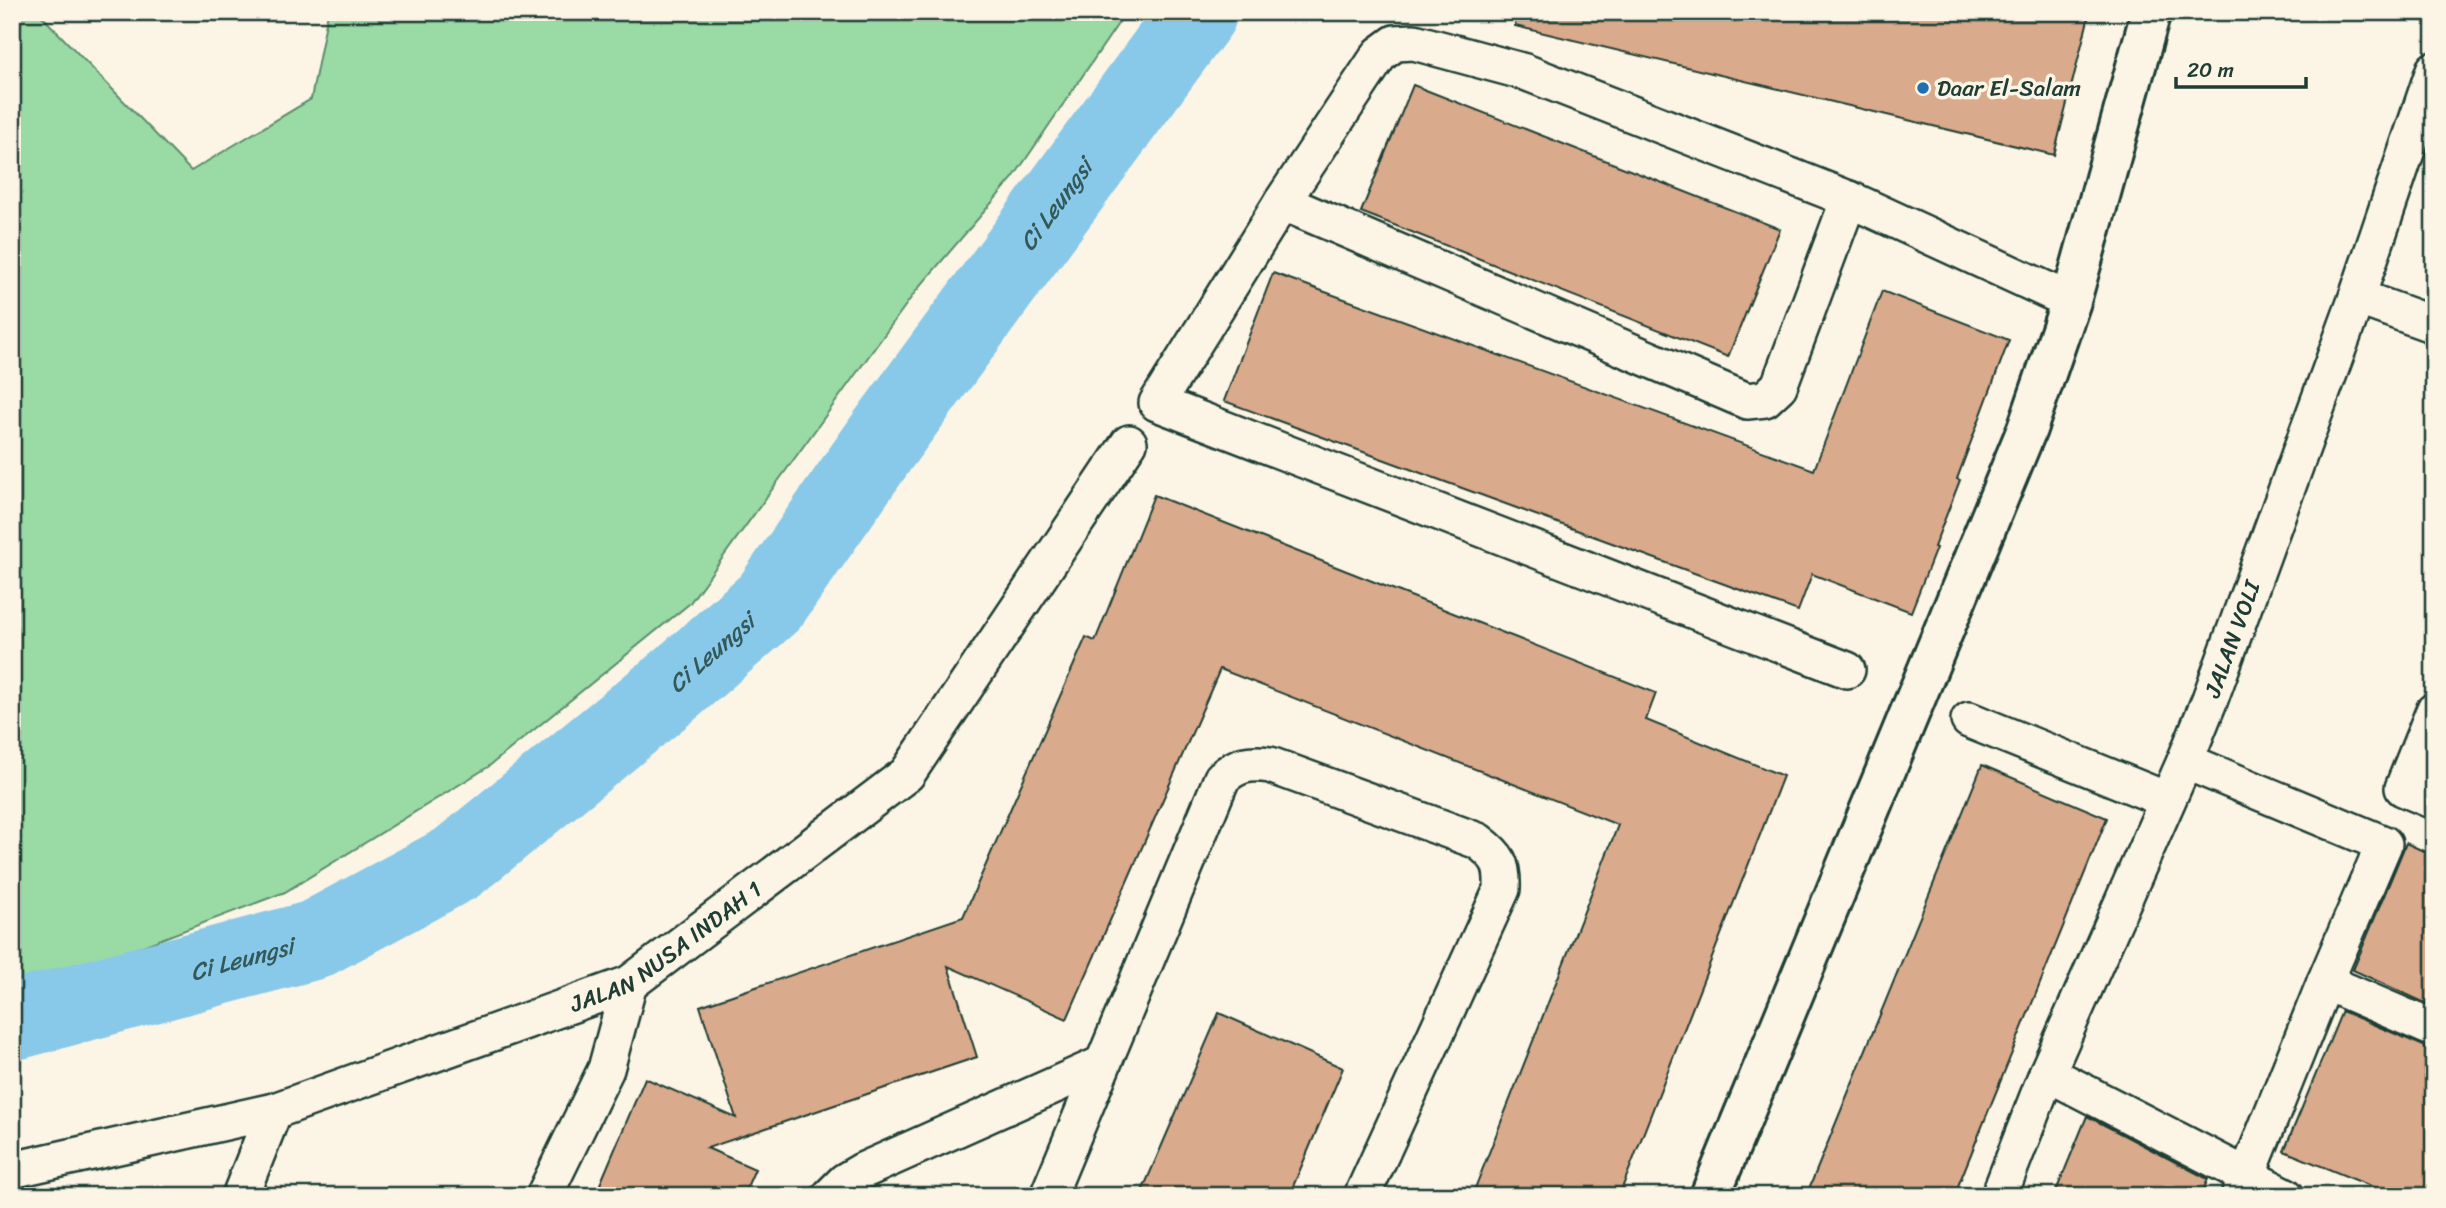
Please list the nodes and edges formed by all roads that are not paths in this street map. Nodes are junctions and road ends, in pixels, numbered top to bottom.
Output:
1 (2151, 12) edge
2 (2434, 70) edge
3 (1849, 200) junction
4 (1282, 202) junction
5 (2357, 298) junction
6 (2071, 301) junction
7 (2434, 325) edge
8 (1129, 443) dead end
9 (1847, 670) dead end
10 (2434, 711) edge
11 (1969, 720) dead end
12 (2185, 761) junction
13 (2167, 800) junction
14 (2434, 801) edge
15 (2325, 982) junction
16 (629, 984) junction
17 (2434, 1029) edge
18 (1102, 1064) junction
19 (2047, 1073) junction
20 (274, 1111) junction
21 (12, 1170) edge
22 (2243, 1186) edge
23 (240, 1196) edge
24 (544, 1196) edge
25 (830, 1196) edge
26 (1048, 1196) edge
27 (1362, 1196) edge
28 (1710, 1196) edge
29 (1999, 1196) edge
30 (2287, 1196) edge

1 - 6 street
2 - 5 street, JALAN VOLI
3 - 4 street
3 - 4 street
3 - 6 street
4 - 9 street
5 - 7 street
5 - 12 street, JALAN VOLI
6 - 28 street
8 - 16 street, JALAN NUSA INDAH 1
10 - 14 street
11 - 13 street
12 - 13 street, JALAN VOLI
12 - 15 street
13 - 19 street, JALAN VOLI
15 - 17 street
15 - 22 street
16 - 20 street, JALAN NUSA INDAH 1
16 - 24 street
18 - 25 street
18 - 26 street
18 - 27 street
19 - 22 street
19 - 29 street, JALAN VOLI
20 - 21 street, JALAN NUSA INDAH 1
20 - 23 street
22 - 30 street

